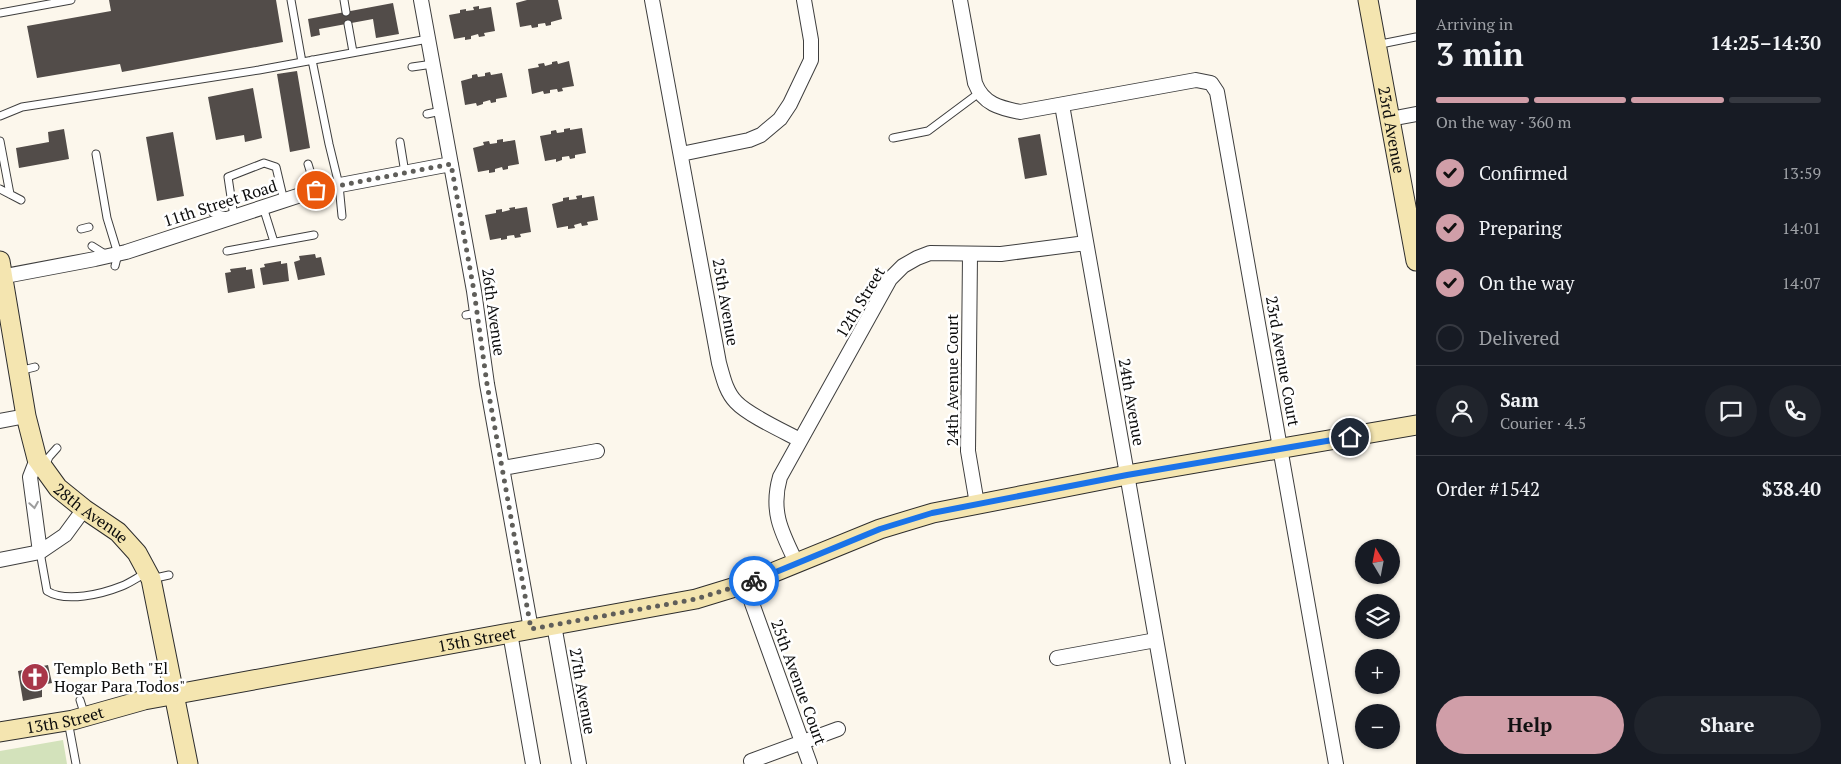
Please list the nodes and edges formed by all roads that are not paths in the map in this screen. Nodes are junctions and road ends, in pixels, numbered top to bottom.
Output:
1 (71, 0) edge
2 (291, 0) edge
3 (344, 0) edge
4 (421, 0) edge
5 (652, 0) edge
6 (804, 0) edge
7 (960, 0) edge
8 (1368, 0) edge
9 (346, 12) dead end
10 (0, 13) edge
11 (348, 24) dead end
12 (1416, 37) edge
13 (428, 38) junction
14 (1376, 45) junction
15 (353, 52) junction
16 (312, 60) junction
17 (302, 62) junction
18 (433, 64) junction
19 (412, 67) dead end
20 (979, 93) junction
21 (1062, 105) junction
22 (442, 112) junction
23 (427, 114) dead end
24 (1416, 114) edge
25 (0, 116) edge
26 (1390, 119) junction
27 (893, 138) dead end
28 (0, 141) edge
29 (400, 142) dead end
30 (96, 154) dead end
31 (681, 154) junction
32 (308, 164) dead end
33 (451, 164) junction
34 (405, 173) junction
35 (339, 185) junction
36 (0, 189) edge
37 (316, 190) junction
38 (10, 194) junction
39 (21, 200) dead end
40 (284, 201) junction
41 (263, 208) junction
42 (213, 213) dead end
43 (342, 216) dead end
44 (233, 217) junction
45 (89, 227) dead end
46 (81, 229) dead end
47 (314, 235) dead end
48 (274, 242) junction
49 (1086, 244) junction
50 (92, 246) dead end
51 (227, 251) dead end
52 (970, 254) junction
53 (108, 260) junction
54 (1416, 261) edge
55 (1, 272) edge
56 (26, 416) junction
57 (0, 421) edge
58 (1416, 425) edge
59 (800, 440) junction
60 (57, 448) dead end
61 (1281, 449) junction
62 (597, 451) dead end
63 (40, 464) junction
64 (502, 468) junction
65 (1127, 475) junction
66 (977, 504) junction
67 (84, 510) junction
68 (40, 552) junction
69 (0, 560) edge
70 (798, 564) junction
71 (156, 575) junction
72 (745, 584) junction
73 (554, 625) junction
74 (531, 629) junction
75 (510, 633) junction
76 (1156, 640) junction
77 (1057, 658) dead end
78 (174, 695) junction
79 (78, 712) junction
80 (838, 729) dead end
81 (0, 732) edge
82 (802, 742) junction
83 (752, 761) dead end
84 (76, 764) edge
85 (188, 764) edge
86 (533, 764) edge
87 (579, 764) edge
88 (810, 764) edge
89 (1178, 764) edge
90 (1336, 764) edge

1 - 10 lane
2 - 17 lane
3 - 9 lane
4 - 13 street, 26th Avenue
5 - 31 street, 25th Avenue
6 - 31 street
7 - 20 street
8 - 14 street, 23rd Avenue
11 - 15 lane
12 - 14 lane
13 - 15 lane
13 - 18 street, 26th Avenue
14 - 26 street, 23rd Avenue
15 - 16 lane
16 - 17 lane
16 - 35 lane
17 - 25 lane
18 - 19 lane
18 - 22 street, 26th Avenue
20 - 21 street
20 - 27 lane
21 - 49 street, 24th Avenue
21 - 61 street, 23rd Avenue Court
22 - 23 lane
22 - 33 street, 26th Avenue
24 - 26 street
26 - 54 street, 23rd Avenue
28 - 38 lane
29 - 34 lane
30 - 53 lane
31 - 59 street, 25th Avenue
32 - 37 lane
33 - 34 street, 11th Street Road
33 - 64 street, 26th Avenue
34 - 35 street, 11th Street Road
35 - 37 street, 11th Street Road
35 - 43 lane
36 - 38 lane
37 - 40 street, 11th Street Road
38 - 39 lane
40 - 41 street, 11th Street Road
40 - 44 lane
41 - 44 street, 11th Street Road
41 - 48 lane
42 - 44 lane
44 - 53 street, 11th Street Road
45 - 46 lane
47 - 48 lane
48 - 51 lane
49 - 52 street, 12th Street
49 - 65 street, 24th Avenue
50 - 53 lane
52 - 59 street, 12th Street
52 - 66 street, 24th Avenue Court
53 - 55 street, 11th Street Road
55 - 56 street, 28th Avenue
56 - 57 street
56 - 63 street, 28th Avenue
58 - 61 street, 13th Street
59 - 70 street
60 - 63 lane
61 - 65 street, 13th Street
61 - 90 street, 23rd Avenue Court
62 - 64 street
63 - 67 street, 28th Avenue
63 -> 68 street
64 - 74 street, 26th Avenue
65 - 66 street, 13th Street
65 - 76 street, 24th Avenue
66 - 70 street, 13th Street
67 - 68 street
67 - 71 street, 28th Avenue
68 - 69 street
68 - 71 lane
70 - 72 street, 13th Street
71 - 78 street, 28th Avenue
72 - 73 street, 13th Street
72 - 82 street, 25th Avenue Court
73 - 74 street, 13th Street
73 - 87 street, 27th Avenue
74 - 75 street, 13th Street
75 - 78 street, 13th Street
75 - 86 street
76 - 77 street
76 - 89 street, 24th Avenue
78 - 79 street, 13th Street
78 - 85 street, 28th Avenue
79 - 81 street, 13th Street
79 - 84 lane
80 - 82 street
82 - 83 street
82 - 88 street, 25th Avenue Court

